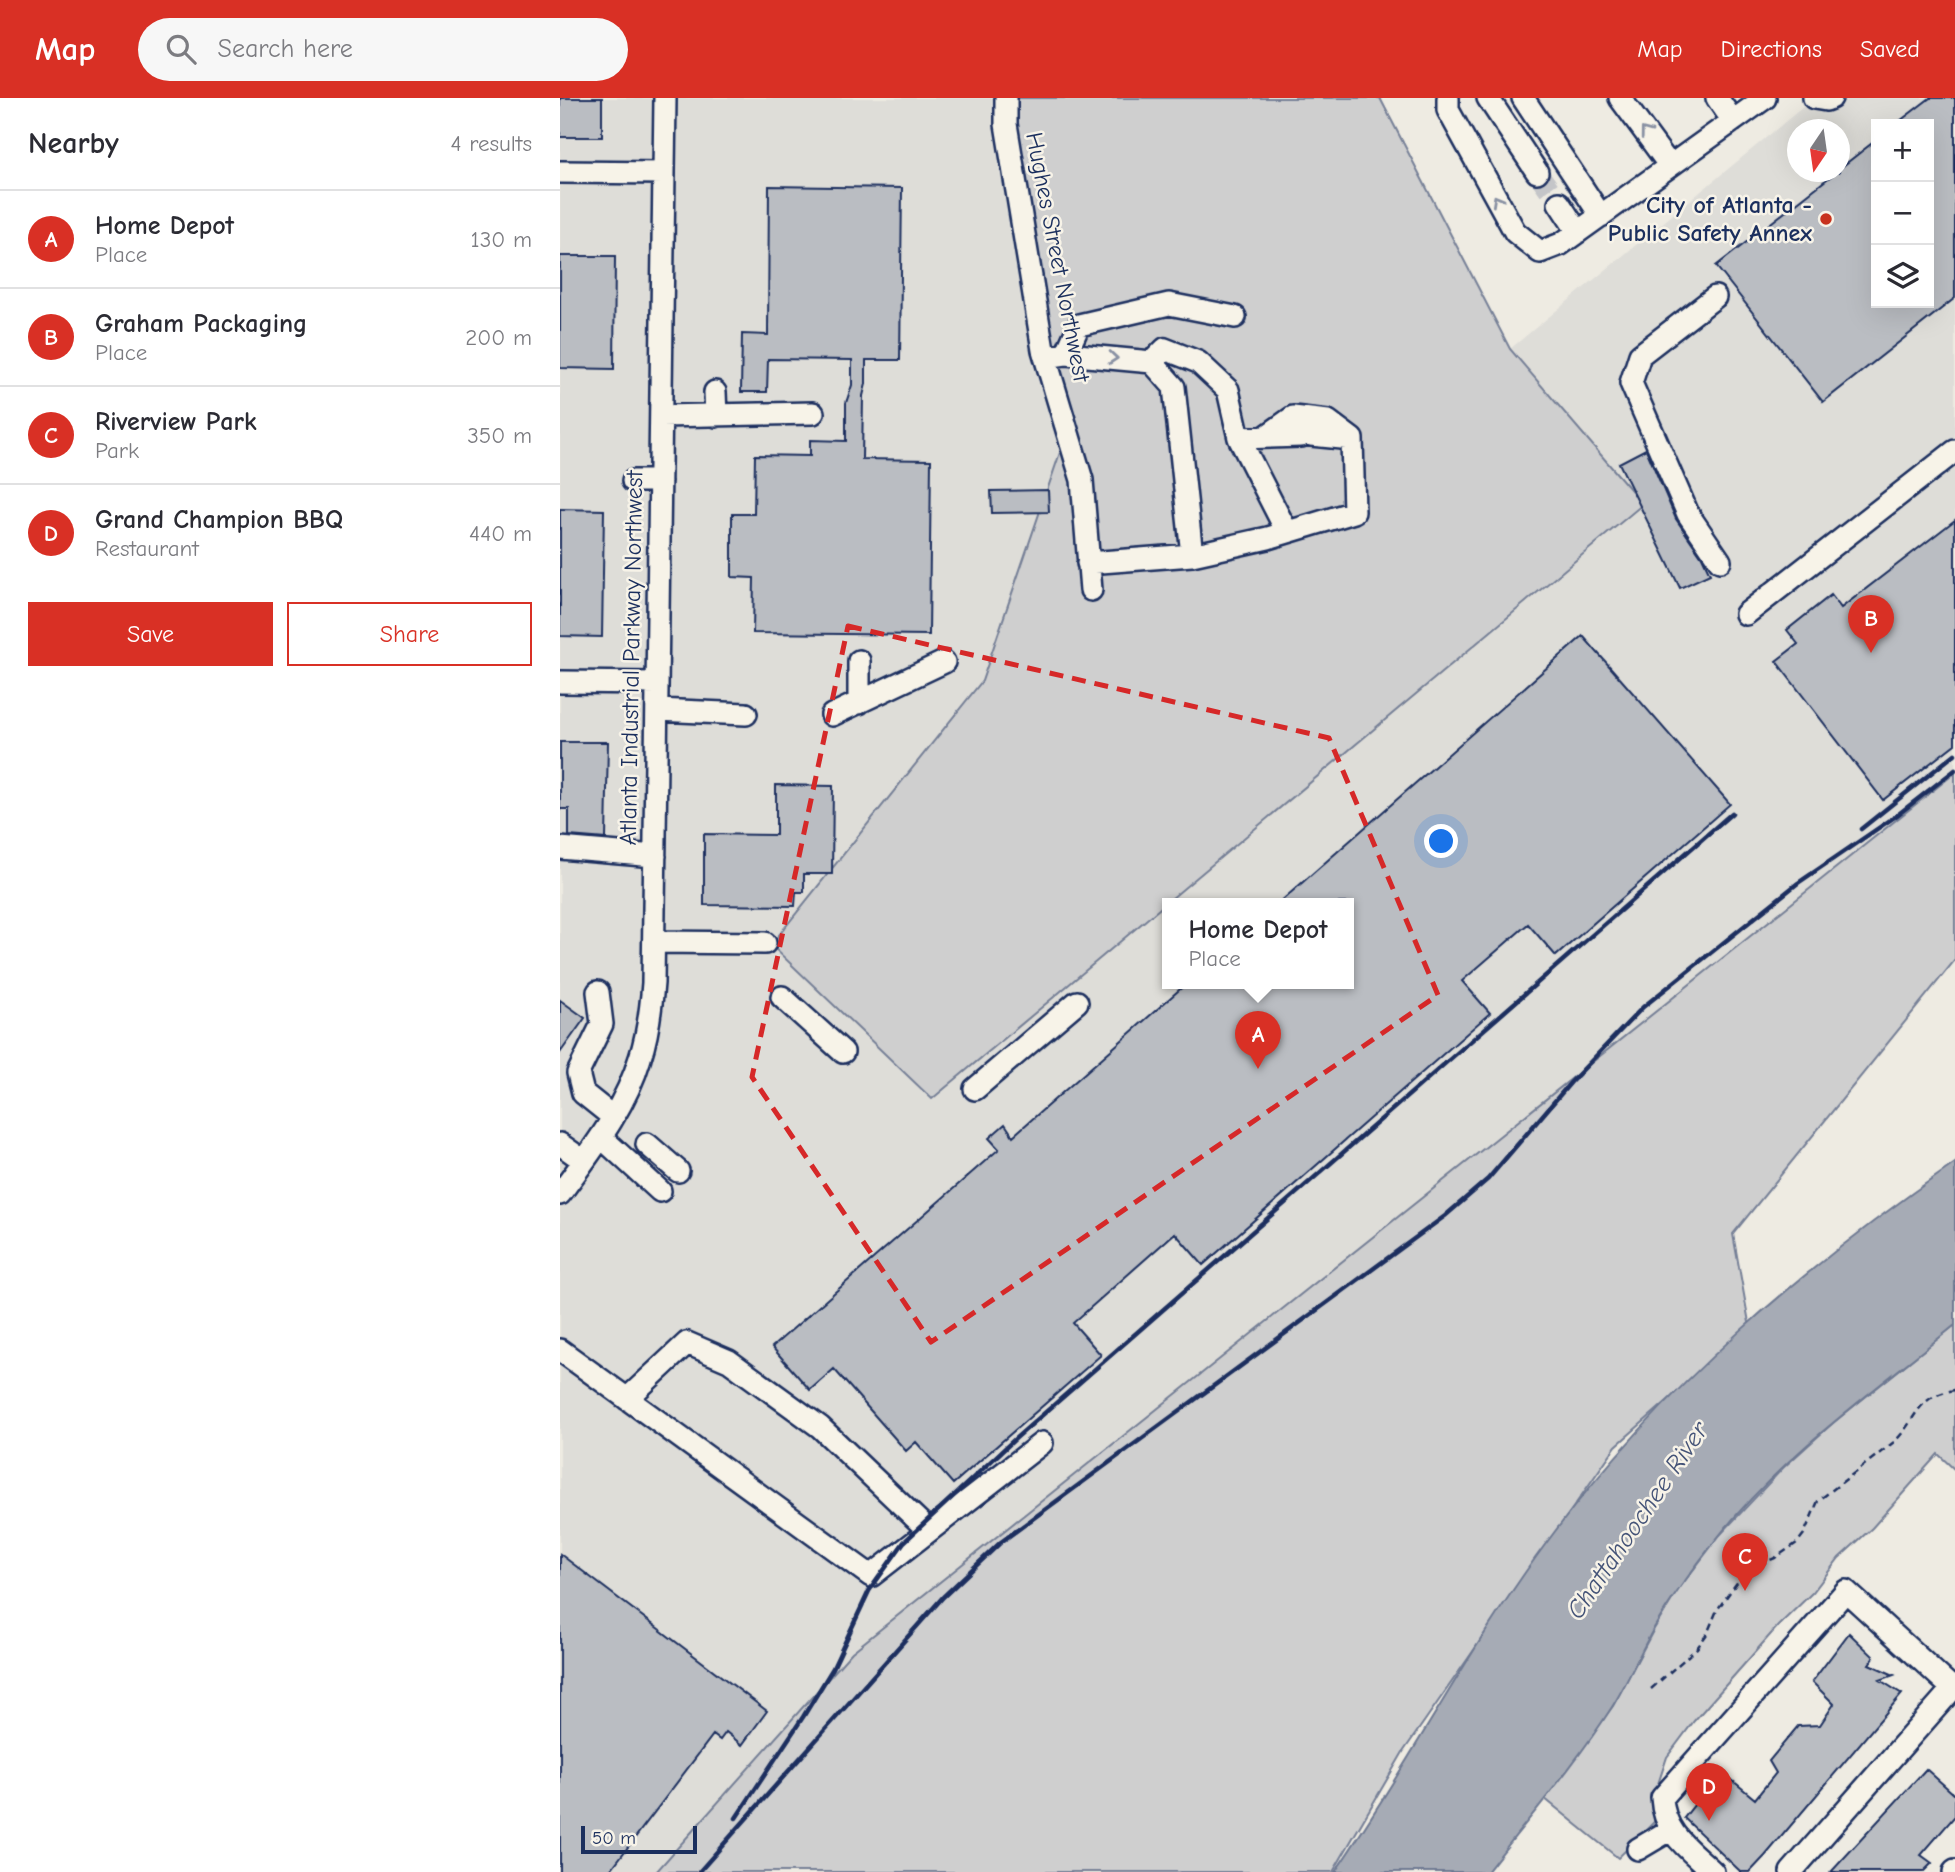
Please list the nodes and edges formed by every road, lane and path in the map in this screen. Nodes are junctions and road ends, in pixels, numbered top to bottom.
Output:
1 (665, 98) edge
2 (1006, 98) edge
3 (1448, 98) edge
4 (1488, 98) edge
5 (1523, 98) edge
6 (1620, 98) edge
7 (1717, 98) edge
8 (1765, 98) edge
9 (1814, 98) edge
10 (1830, 98) edge
11 (1733, 121) junction
12 (1670, 166) junction
13 (560, 172) edge
14 (664, 173) junction
15 (1537, 173) tunnel mouth
16 (1559, 203) tunnel mouth
17 (1601, 216) junction
18 (1578, 232) junction
19 (1715, 297) dead end
20 (1235, 317) dead end
21 (1056, 356) junction
22 (1152, 362) junction
23 (715, 392) dead end
24 (813, 414) dead end
25 (661, 416) junction
26 (716, 416) junction
27 (1265, 436) junction
28 (1239, 438) junction
29 (1352, 439) junction
30 (1955, 451) edge
31 (633, 481) dead end
32 (660, 481) junction
33 (1287, 532) junction
34 (1192, 555) junction
35 (1720, 561) dead end
36 (1088, 562) junction
37 (1091, 590) dead end
38 (1746, 614) dead end
39 (859, 661) dead end
40 (944, 662) dead end
41 (560, 682) edge
42 (657, 683) junction
43 (859, 703) junction
44 (657, 710) junction
45 (746, 714) dead end
46 (832, 715) dead end
47 (560, 848) edge
48 (655, 856) junction
49 (654, 942) junction
50 (765, 943) dead end
51 (598, 992) dead end
52 (782, 996) dead end
53 (1077, 1002) dead end
54 (843, 1052) dead end
55 (975, 1089) dead end
56 (614, 1117) junction
57 (601, 1137) junction
58 (647, 1143) dead end
59 (560, 1144) edge
60 (584, 1161) junction
61 (678, 1171) dead end
62 (660, 1191) dead end
63 (560, 1194) edge
64 (560, 1350) edge
65 (1955, 1390) edge
66 (627, 1399) junction
67 (1042, 1443) dead end
68 (929, 1531) junction
69 (1954, 1687) edge
70 (1651, 1689) dead end
71 (1670, 1830) junction
72 (1638, 1849) dead end
73 (1713, 1872) edge
74 (1791, 1872) edge

1 - 14 street, Atlanta Industrial Parkway Northwest
2 - 21 street, Hughes Street Northwest
18 -> 3 street
4 - 15 street
5 - 17 street
12 -> 6 street
7 - 11 street
8 - 11 street
9 - 10 street
11 - 12 street
12 - 17 street
13 - 14 street
14 - 25 street, Atlanta Industrial Parkway Northwest
16 - 18 street
17 - 18 street
19 - 35 street
20 - 21 street
21 -> 22 street
21 - 36 street, Hughes Street Northwest
22 - 28 street
22 - 34 street
23 - 26 street
24 - 26 street
25 - 26 street
25 - 32 street, Atlanta Industrial Parkway Northwest
27 - 28 street
27 - 29 street
27 - 29 street
28 - 33 street
29 - 33 street
30 - 38 street
31 - 32 street
32 - 42 street, Atlanta Industrial Parkway Northwest
33 - 34 street
34 - 36 street
36 - 37 street, Hughes Street Northwest
39 - 43 street
40 - 43 street
41 - 42 street
42 - 44 street, Atlanta Industrial Parkway Northwest
43 - 46 street
44 - 45 street
44 - 48 street, Atlanta Industrial Parkway Northwest
47 - 48 street
48 - 49 street, Atlanta Industrial Parkway Northwest
49 - 50 street
49 - 56 street, Atlanta Industrial Parkway Northwest
51 - 56 street
52 - 54 street
53 - 55 street
56 - 57 street, Atlanta Industrial Parkway Northwest
57 - 60 street, Atlanta Industrial Parkway Northwest
57 - 62 street
58 - 61 street
59 - 60 street
60 - 63 street, Atlanta Industrial Parkway Northwest
64 - 66 street
65 - 70 path
66 - 68 street
66 - 68 street
67 - 68 street
69 - 71 street
69 - 74 street
71 - 72 street
71 - 73 street

